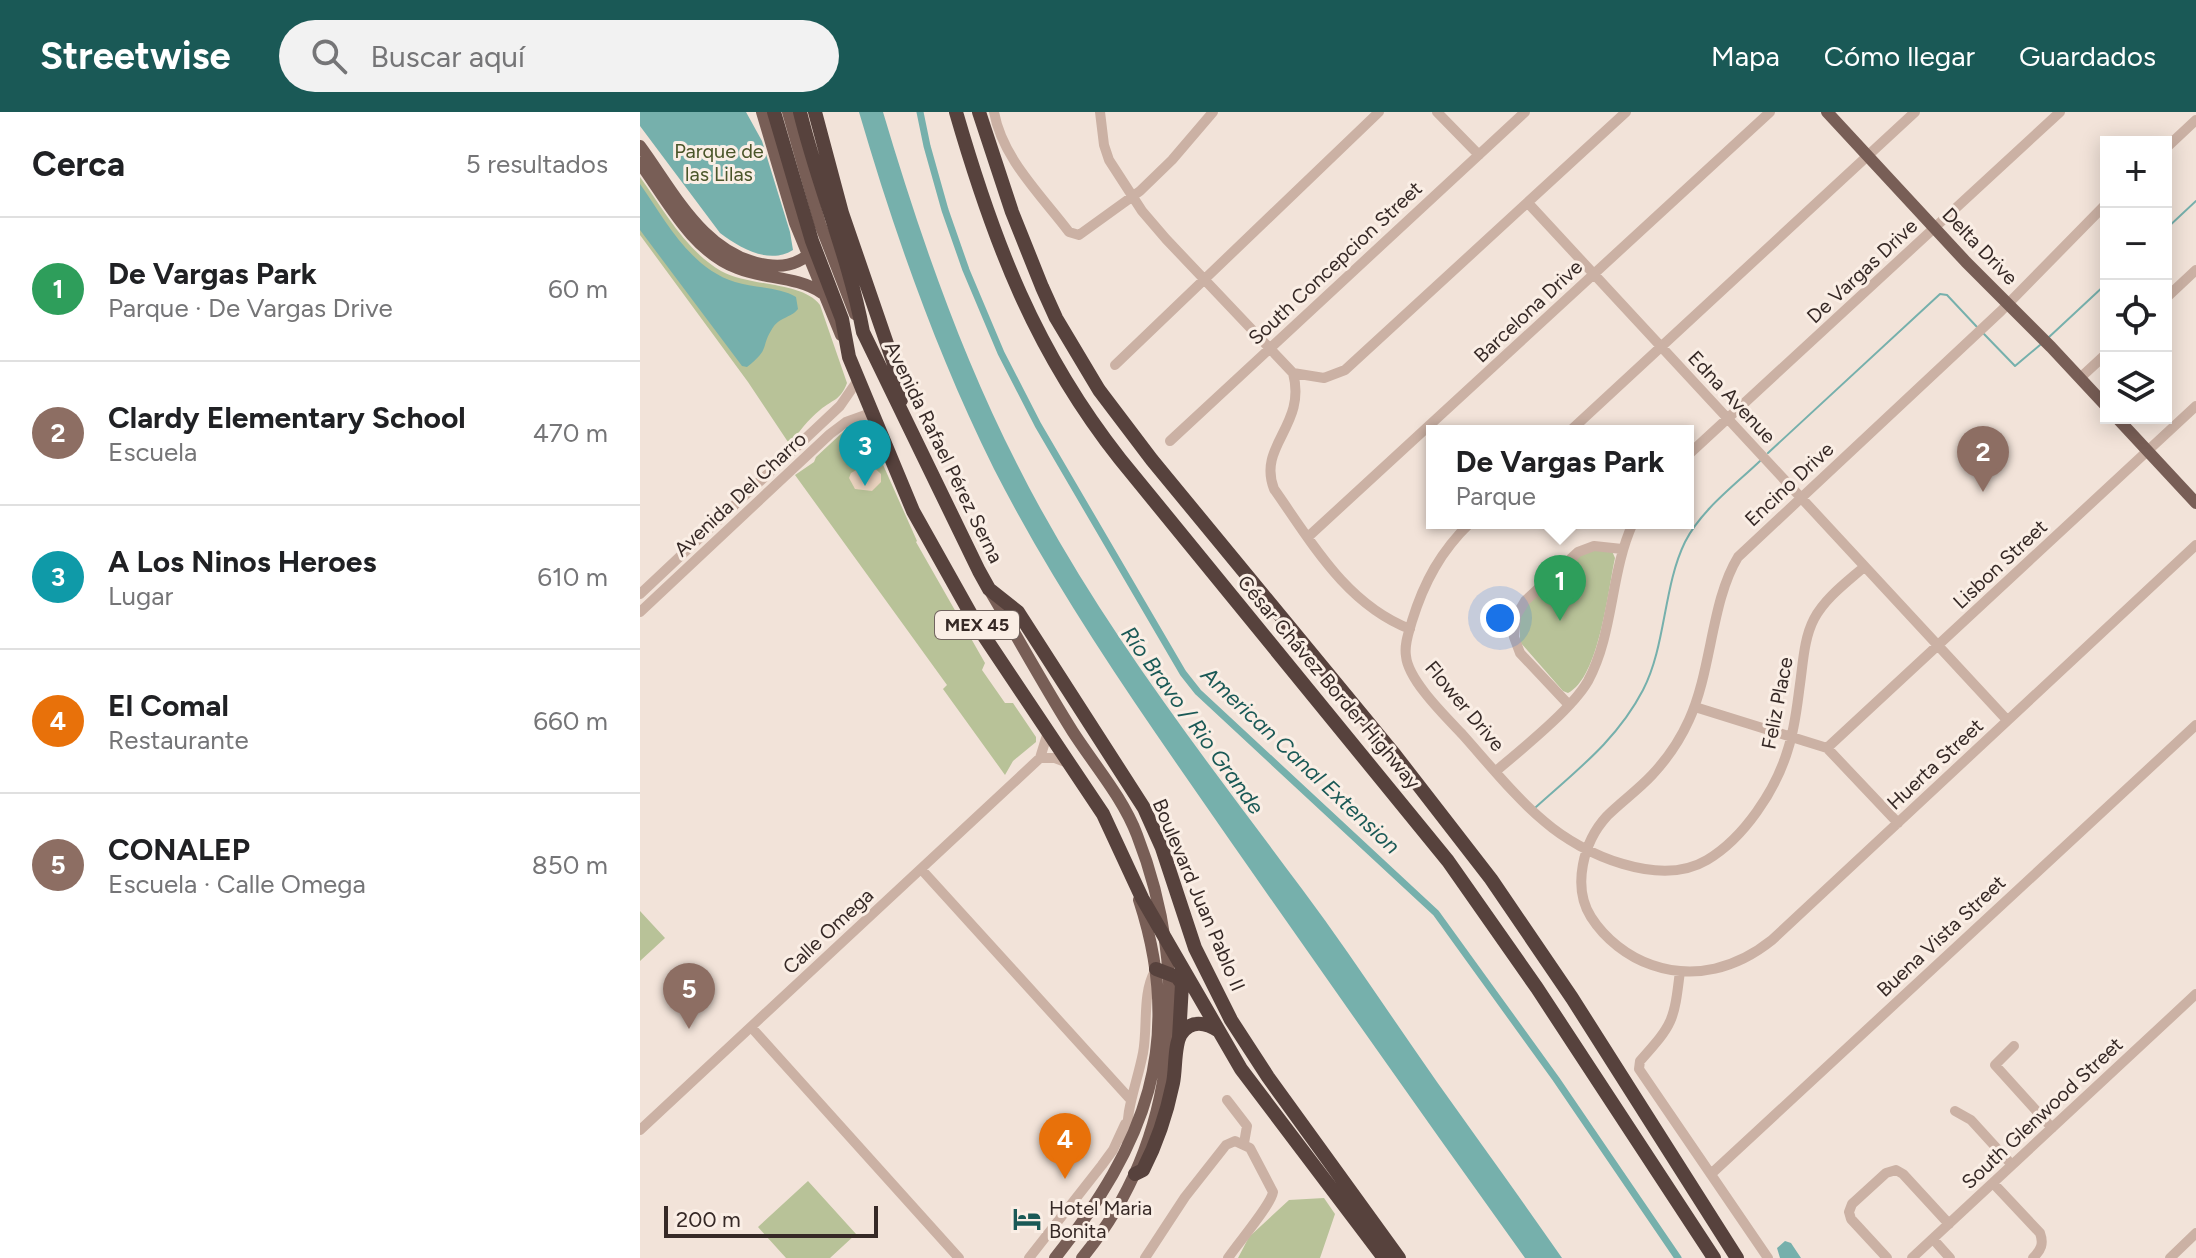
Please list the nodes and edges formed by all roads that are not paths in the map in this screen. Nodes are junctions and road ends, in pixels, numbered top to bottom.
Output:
1 (762, 112) edge
2 (774, 112) edge
3 (788, 112) edge
4 (800, 112) edge
5 (815, 112) edge
6 (956, 112) edge
7 (979, 112) edge
8 (994, 112) edge
9 (1100, 112) edge
10 (1213, 112) edge
11 (1379, 112) edge
12 (1437, 112) edge
13 (1525, 112) edge
14 (1626, 112) edge
15 (1770, 112) edge
16 (1827, 112) edge
17 (1915, 112) edge
18 (2060, 112) edge
19 (2187, 112) edge
20 (2196, 121) edge
21 (2172, 143) edge
22 (640, 146) edge
23 (1479, 155) junction
24 (1868, 156) junction
25 (640, 163) edge
26 (1133, 198) junction
27 (1528, 203) junction
28 (2102, 208) edge
29 (1935, 228) junction
30 (807, 256) junction
31 (2196, 270) edge
32 (1594, 274) junction
33 (1205, 279) junction
34 (2172, 292) edge
35 (822, 293) junction
36 (2008, 303) junction
37 (863, 332) junction
38 (1270, 347) junction
39 (1661, 347) junction
40 (849, 357) junction
41 (2100, 360) edge
42 (1115, 365) dead end
43 (1293, 373) junction
44 (2080, 378) junction
45 (858, 380) junction
46 (2100, 400) edge
47 (2196, 406) edge
48 (871, 413) junction
49 (903, 416) junction
50 (1728, 419) junction
51 (2122, 424) edge
52 (1430, 425) edge
53 (1576, 425) edge
54 (1426, 428) edge
55 (1170, 441) dead end
56 (1694, 450) edge
57 (2147, 451) junction
58 (1801, 498) junction
59 (2196, 503) edge
60 (1465, 529) edge
61 (1630, 529) edge
62 (1309, 536) junction
63 (2196, 545) edge
64 (1622, 549) junction
65 (1864, 567) junction
66 (989, 589) junction
67 (640, 594) edge
68 (640, 612) edge
69 (1410, 629) junction
70 (1938, 647) junction
71 (1569, 705) junction
72 (1695, 707) junction
73 (2007, 720) junction
74 (2196, 725) edge
75 (1048, 732) junction
76 (1792, 736) junction
77 (1827, 748) junction
78 (1040, 758) junction
79 (1072, 765) junction
80 (1496, 771) junction
81 (1898, 823) junction
82 (1589, 849) junction
83 (921, 869) junction
84 (1131, 878) junction
85 (1156, 969) junction
86 (1680, 971) junction
87 (2196, 994) edge
88 (751, 1027) junction
89 (1220, 1031) junction
90 (1179, 1038) junction
91 (2014, 1046) dead end
92 (1130, 1099) junction
93 (1227, 1100) dead end
94 (1955, 1111) dead end
95 (1126, 1122) junction
96 (2052, 1128) junction
97 (640, 1130) edge
98 (1244, 1143) junction
99 (1127, 1147) junction
100 (2012, 1165) junction
101 (1135, 1174) junction
102 (1711, 1174) junction
103 (1993, 1183) junction
104 (1709, 1212) junction
105 (1949, 1224) junction
106 (2196, 1233) edge
107 (1933, 1239) junction
108 (959, 1258) edge
109 (1029, 1258) edge
110 (1055, 1258) edge
111 (1082, 1258) edge
112 (1145, 1258) edge
113 (1228, 1258) edge
114 (1384, 1258) edge
115 (1399, 1258) edge
116 (1712, 1258) edge
117 (1737, 1258) edge
118 (1748, 1258) edge
119 (1768, 1258) edge
120 (1887, 1258) edge
121 (1912, 1258) edge
122 (1950, 1258) edge
123 (2033, 1258) edge
124 (2170, 1258) edge

1 - 30 main road, MEX 45
2 - 40 highway
3 - 37 main road, MEX 45
4 - 37 highway, Avenida Rafael Pérez Serna
5 - 49 highway
6 - 116 highway, César Chávez Border Highway
7 - 104 highway, César Chávez Border Highway
8 - 26 street
9 - 26 street
10 - 26 street
11 - 33 street
12 - 23 street
13 - 23 street, South Concepcion Street
14 - 27 street
15 - 32 street, Barcelona Drive
16 - 24 main road, Delta Drive
17 - 24 street
18 - 29 street, De Vargas Drive
19 - 20 street
20 - 21 street
22 - 30 main road
23 - 38 street, South Concepcion Street
24 - 29 main road, Delta Drive
24 - 39 street
25 - 35 main road
26 - 33 street
27 - 32 street, Edna Avenue
27 - 43 street
28 - 36 street, Encino Drive
29 - 36 main road, Delta Drive
29 - 50 street, De Vargas Drive
30 - 35 main road, MEX 45
31 - 34 street
32 - 39 street, Edna Avenue
32 - 52 street, Barcelona Drive
33 - 38 street
33 - 42 street
35 - 40 main road, MEX 45
36 - 44 main road, Delta Drive
36 - 58 street, Encino Drive
37 - 49 highway, Avenida Rafael Pérez Serna / MEX 45
38 - 43 street
38 - 55 street, South Concepcion Street
39 - 50 street, Edna Avenue
39 - 53 street
40 - 45 highway, MEX 45
41 - 44 street
43 - 62 street
44 - 46 main road, Delta Drive
45 - 48 highway, MEX 45
45 - 67 street, Avenida Del Charro
47 - 57 street, Lisbon Street
48 - 68 street, Avenida Del Charro
48 - 75 highway, MEX 45
49 - 66 highway, Avenida Rafael Pérez Serna / MEX 45
50 - 56 street, De Vargas Drive
50 - 58 street, Edna Avenue
51 - 57 main road
54 - 62 street, Barcelona Drive
57 - 59 main road
57 - 70 street, Lisbon Street
58 - 65 street, Edna Avenue
58 - 72 street, Encino Drive
60 - 69 street, Flower Drive
61 - 64 street
62 - 69 street
63 - 73 street, Huerta Street
64 - 71 street
64 - 71 street
65 - 70 street, Edna Avenue
65 - 76 street, Feliz Place
66 - 101 main road, MEX 45
66 - 115 highway, Boulevard Juan Pablo II
69 - 80 street, Flower Drive
70 - 73 street, Edna Avenue
70 - 77 street, Lisbon Street
71 - 80 street
72 - 76 street
72 - 82 street, Encino Drive
73 - 81 street, Huerta Street
74 - 102 street, Buena Vista Street
75 - 78 street
75 - 79 highway, MEX 45
76 - 77 street
76 - 82 street, Feliz Place
77 - 81 street
78 - 79 street
78 - 83 street, Calle Omega
79 - 84 highway, MEX 45
80 - 82 street, Flower Drive
81 - 86 street, Huerta Street
82 - 86 street
83 - 88 street, Calle Omega
83 - 92 street
84 - 85 main road, MEX 45
84 - 89 highway, Boulevard Juan Pablo II
85 - 90 highway
85 - 92 street
85 - 99 main road, MEX 45
86 - 102 street
87 - 96 street, South Glenwood Street
88 - 97 street, Calle Omega
88 - 108 street
89 - 90 highway
89 - 114 highway, Boulevard Juan Pablo II
90 - 101 highway
91 - 96 street
92 - 95 street
93 - 98 street
94 - 100 street
95 - 99 street
95 - 109 street
96 - 100 street, South Glenwood Street
98 - 112 street
98 - 113 street
99 - 110 main road, MEX 45
100 - 103 street, South Glenwood Street
101 - 111 main road, MEX 45
102 - 119 street
103 - 105 street, South Glenwood Street
103 - 123 street
104 - 117 highway, César Chávez Border Highway
104 - 118 highway
105 - 107 street, South Glenwood Street
105 - 120 street
106 - 124 street
107 - 121 street, South Glenwood Street
107 - 122 street

